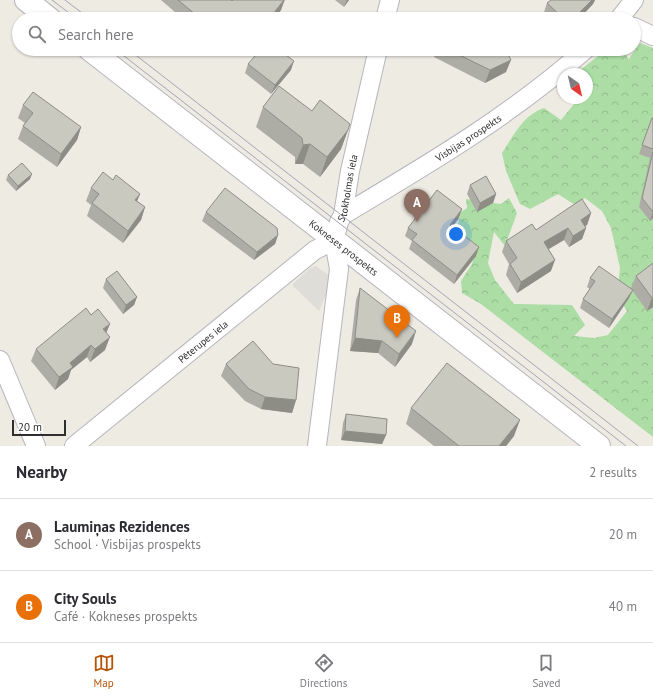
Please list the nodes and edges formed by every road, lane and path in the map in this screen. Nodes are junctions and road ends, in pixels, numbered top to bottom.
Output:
1 (26, 0) edge
2 (390, 0) edge
3 (634, 0) edge
4 (41, 12) edge
5 (387, 12) edge
6 (624, 12) edge
7 (641, 30) edge
8 (653, 36) edge
9 (98, 56) edge
10 (376, 56) edge
11 (578, 56) edge
12 (343, 215) junction
13 (334, 241) junction
14 (0, 360) edge
15 (36, 446) edge
16 (74, 446) edge
17 (316, 446) edge
18 (599, 446) edge

1 - 4 street
2 - 5 street
3 - 6 street
7 - 8 street
9 - 13 street, Kokneses prospekts
10 - 12 street, Stokholmas iela
11 - 12 street, Visbijas prospekts
12 - 13 street, Stokholmas iela
13 - 16 street, Pēterupes iela
13 - 17 street, Stokholmas iela
13 - 18 street, Kokneses prospekts
14 - 15 street

